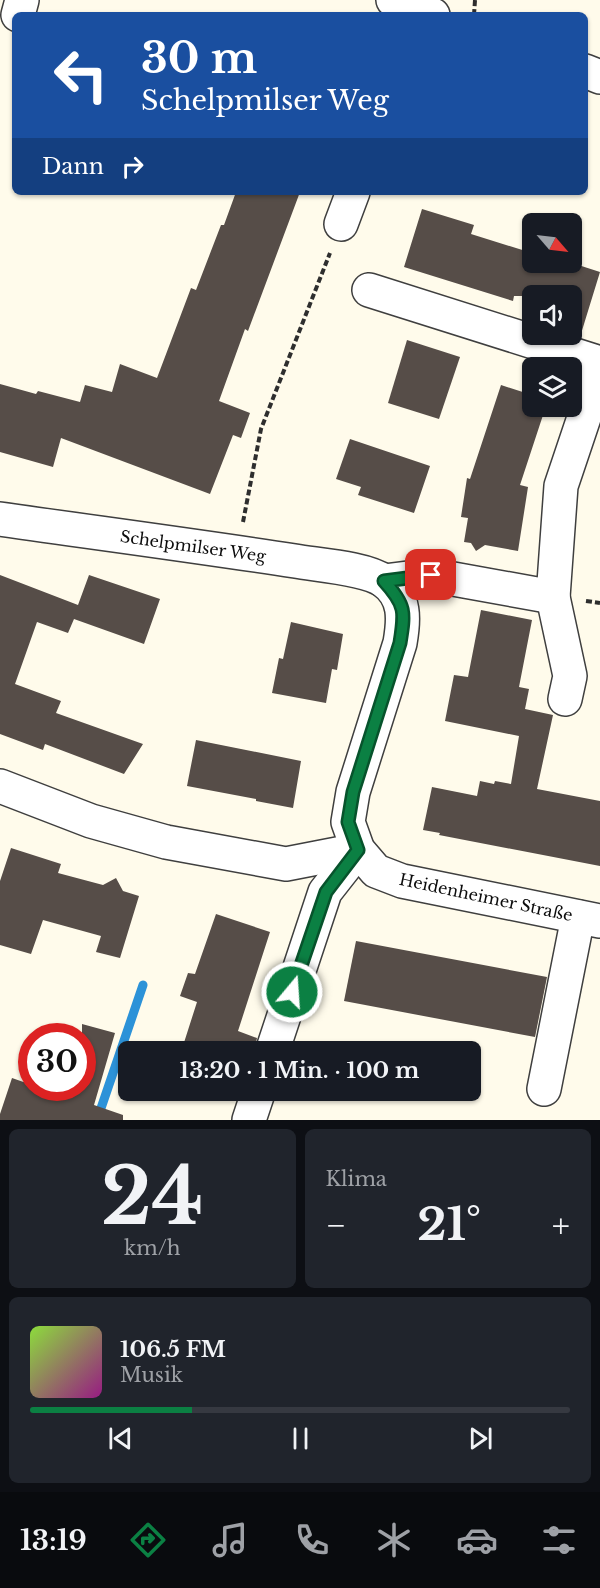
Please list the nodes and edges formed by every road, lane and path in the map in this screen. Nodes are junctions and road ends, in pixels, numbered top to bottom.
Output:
1 (352, 195) edge
2 (341, 224) joint
3 (369, 290) dead end
4 (600, 363) edge
5 (600, 370) edge
6 (0, 519) edge
7 (238, 552) junction
8 (384, 581) junction
9 (553, 597) junction
10 (565, 699) dead end
11 (0, 786) edge
12 (358, 850) junction
13 (589, 919) edge
14 (276, 1041) edge
15 (544, 1089) dead end
16 (255, 1101) edge
17 (249, 1120) edge

1 - 2 street
2 - 7 path
3 - 4 street
5 - 9 street
6 - 7 street, Schelpmilser Weg
7 - 8 street, Schelpmilser Weg
8 - 9 street, Schelpmilser Weg
8 - 12 street
9 - 10 street
11 - 12 street
12 - 13 street, Heidenheimer Straße
12 - 14 street
13 - 15 street
16 - 17 street

